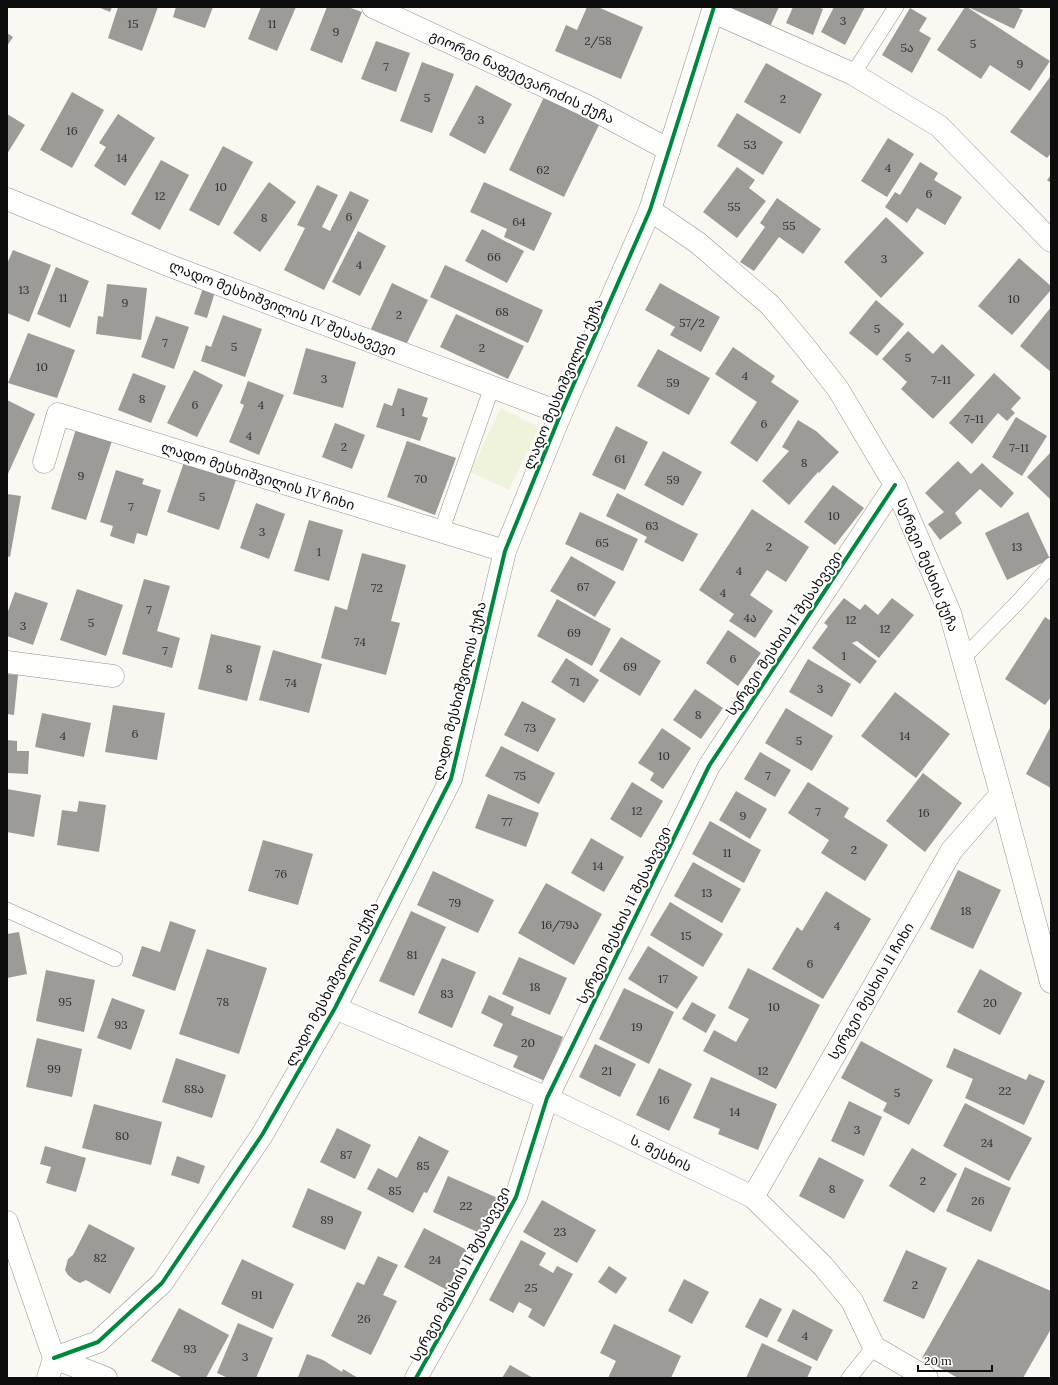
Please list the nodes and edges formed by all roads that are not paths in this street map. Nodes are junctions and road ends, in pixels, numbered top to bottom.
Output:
1 (373, 7) edge
2 (896, 7) edge
3 (713, 9) edge
4 (853, 74) junction
5 (669, 150) junction
6 (7, 199) edge
7 (650, 210) junction
8 (1051, 241) edge
9 (492, 387) junction
10 (561, 413) junction
11 (44, 462) dead end
12 (895, 485) junction
13 (440, 532) junction
14 (505, 551) junction
15 (1051, 565) edge
16 (963, 658) junction
17 (7, 662) edge
18 (113, 676) dead end
19 (1001, 794) junction
20 (7, 910) edge
21 (115, 959) dead end
22 (1051, 982) edge
23 (334, 1008) junction
24 (546, 1098) junction
25 (754, 1197) junction
26 (7, 1222) edge
27 (874, 1347) junction
28 (51, 1368) edge
29 (106, 1378) edge
30 (416, 1378) edge
31 (849, 1378) edge
32 (927, 1378) edge

1 - 5 street, გიორგი ნაფეტვარიძის ქუჩა
2 - 4 lane
3 - 4 street
3 - 5 street, ლადო მესხიშვილის ქუჩა
4 - 8 street
5 - 7 street, ლადო მესხიშვილის ქუჩა
6 - 9 street, ლადო მესხიშვილის IV შესახვევი
7 - 10 street, ლადო მესხიშვილის ქუჩა
7 - 12 street, სერგეი მესხის ქუჩა
9 - 10 street, ლადო მესხიშვილის IV შესახვევი
9 - 13 lane
10 - 14 street, ლადო მესხიშვილის ქუჩა
11 - 13 street, ლადო მესხიშვილის IV ჩიხი
12 - 16 street, სერგეი მესხის ქუჩა
12 - 24 street, სერგეი მესხის II შესახვევი
13 - 14 street, ლადო მესხიშვილის IV ჩიხი
14 - 23 street, ლადო მესხიშვილის ქუჩა
15 - 16 lane
16 - 19 street, სერგეი მესხის ქუჩა
17 - 18 street
19 - 22 street, სერგეი მესხის ქუჩა
19 - 25 street, სერგეი მესხის II ჩიხი
20 - 21 lane
23 - 24 street, Ს. Მესხის
23 - 28 street, ლადო მესხიშვილის ქუჩა
24 - 25 street, Ს. Მესხის
24 - 30 street, სერგეი მესხის II შესახვევი
25 - 27 street, Ს. Მესხის
26 - 28 street
27 - 31 lane
27 - 32 street
28 - 29 street

